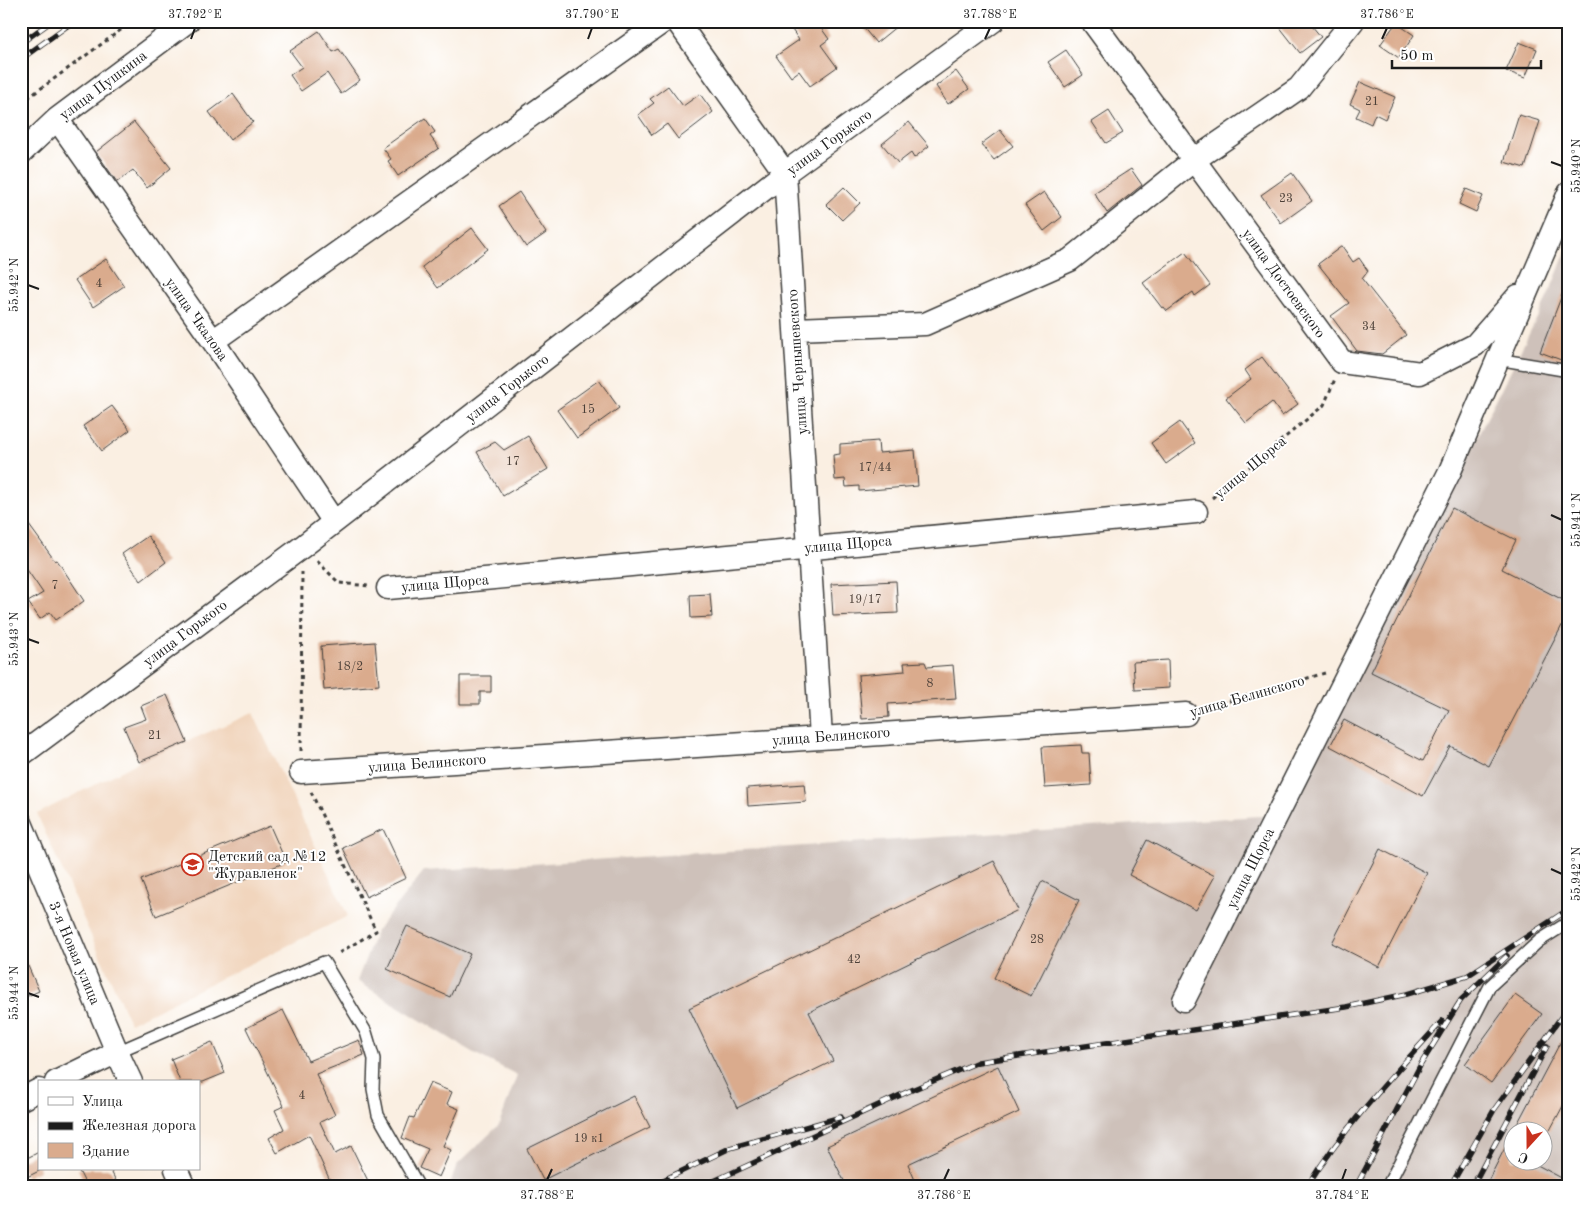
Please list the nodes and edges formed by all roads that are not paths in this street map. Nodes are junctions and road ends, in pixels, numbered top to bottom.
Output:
1 (188, 21) edge
2 (664, 21) edge
3 (677, 21) edge
4 (993, 21) edge
5 (1092, 21) edge
6 (1353, 21) edge
7 (57, 119) junction
8 (21, 153) edge
9 (1194, 160) junction
10 (785, 173) junction
11 (1569, 193) edge
12 (1531, 280) junction
13 (795, 328) junction
14 (213, 341) junction
15 (1498, 360) junction
16 (1569, 371) edge
17 (1196, 512) road end
18 (334, 522) junction
19 (809, 548) junction
20 (388, 588) road end
21 (1186, 714) road end
22 (821, 737) junction
23 (21, 755) edge
24 (301, 772) dead end
25 (21, 824) edge
26 (1569, 922) edge
27 (1184, 1000) dead end
28 (116, 1052) junction
29 (60, 1080) edge
30 (130, 1080) edge
31 (38, 1090) edge
32 (21, 1099) edge
33 (176, 1170) edge
34 (184, 1187) edge
35 (419, 1187) edge
36 (1387, 1187) edge

1 - 7 street, улица Пушкина
2 - 14 street
3 - 10 street
4 - 10 street, улица Горького
5 - 9 street, улица Достоевского
6 - 9 street
7 - 8 street, улица Пушкина
7 - 14 street, улица Чкалова
9 - 12 street, улица Достоевского
9 - 13 street
10 - 13 street, улица Чернышевского
10 - 18 street, улица Горького
11 - 12 street, улица Щорса
12 - 15 street, улица Щорса
13 - 19 street, улица Чернышевского
14 - 18 street, улица Чкалова
15 - 16 lane
15 - 27 street, улица Щорса
17 - 19 street, улица Щорса
18 - 23 street, улица Горького
19 - 20 street, улица Щорса
19 - 22 street, улица Чернышевского
21 - 22 street, улица Белинского
22 - 24 street, улица Белинского
25 - 28 street, 3-я Новая улица
26 - 36 lane
28 - 29 street
28 - 30 street, 3-я Новая улица
28 - 35 lane
31 - 32 street
33 - 34 street

